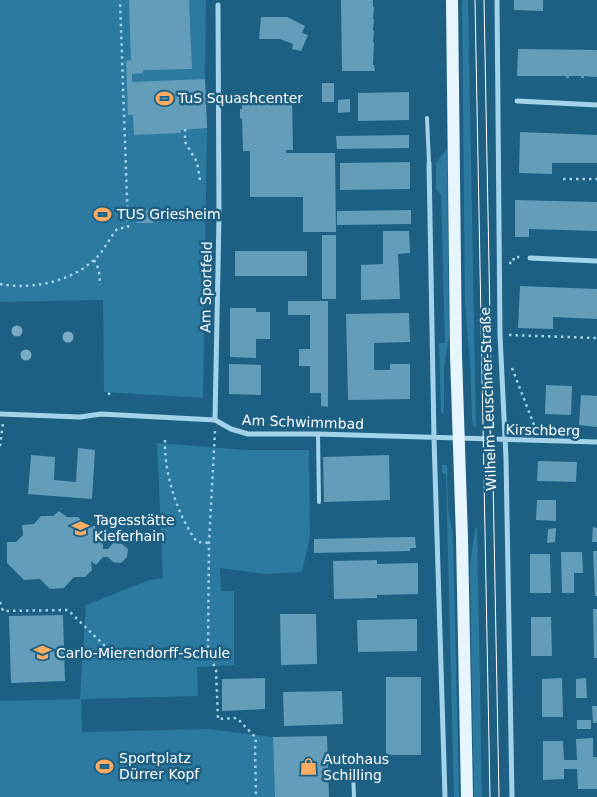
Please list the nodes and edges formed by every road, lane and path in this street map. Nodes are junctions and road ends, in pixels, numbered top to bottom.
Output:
1 (120, 0) edge
2 (452, 0) edge
3 (497, 0) edge
4 (218, 5) dead end
5 (517, 101) dead end
6 (597, 105) edge
7 (428, 118) dead end
8 (185, 129) dead end
9 (429, 163) joint
10 (563, 179) dead end
11 (597, 179) edge
12 (200, 180) dead end
13 (530, 258) joint
14 (94, 260) junction
15 (597, 261) edge
16 (500, 263) junction
17 (0, 284) edge
18 (100, 285) dead end
19 (511, 335) dead end
20 (597, 338) edge
21 (510, 362) dead end
22 (2, 414) edge
23 (215, 420) junction
24 (318, 434) junction
25 (434, 438) junction
26 (459, 438) junction
27 (165, 440) dead end
28 (505, 440) junction
29 (540, 441) junction
30 (597, 442) edge
31 (0, 446) edge
32 (319, 502) dead end
33 (209, 543) junction
34 (0, 602) edge
35 (208, 651) junction
36 (353, 772) dead end
37 (256, 797) edge
38 (354, 797) edge
39 (444, 797) edge
40 (467, 797) edge
41 (512, 797) edge

1 - 14 path
2 - 26 main road, Wilhelm-Leuschner-Straße
3 - 16 street, Wilhelm-Leuschner-Straße
4 - 23 street, Am Sportfeld
5 - 6 street
7 - 9 lane
8 - 12 path
9 - 25 street
10 - 11 path
13 - 15 street
13 - 16 path
14 - 17 path
14 - 18 path
16 - 28 street, Wilhelm-Leuschner-Straße
19 - 20 path
21 - 29 path
22 - 23 street, Am Schwimmbad
22 - 31 path
23 - 24 street, Am Schwimmbad
23 - 33 path
24 - 25 street, Am Schwimmbad
24 - 32 lane
25 - 26 street, Am Schwimmbad
25 - 39 street
26 - 28 street, Kirschberg
26 - 40 main road, Wilhelm-Leuschner-Straße
27 - 33 path
28 - 29 street, Kirschberg
28 - 41 street, Wilhelm-Leuschner-Straße
29 - 30 street, Kirschberg
33 - 35 path
34 - 35 path
35 - 37 path
36 - 38 lane

